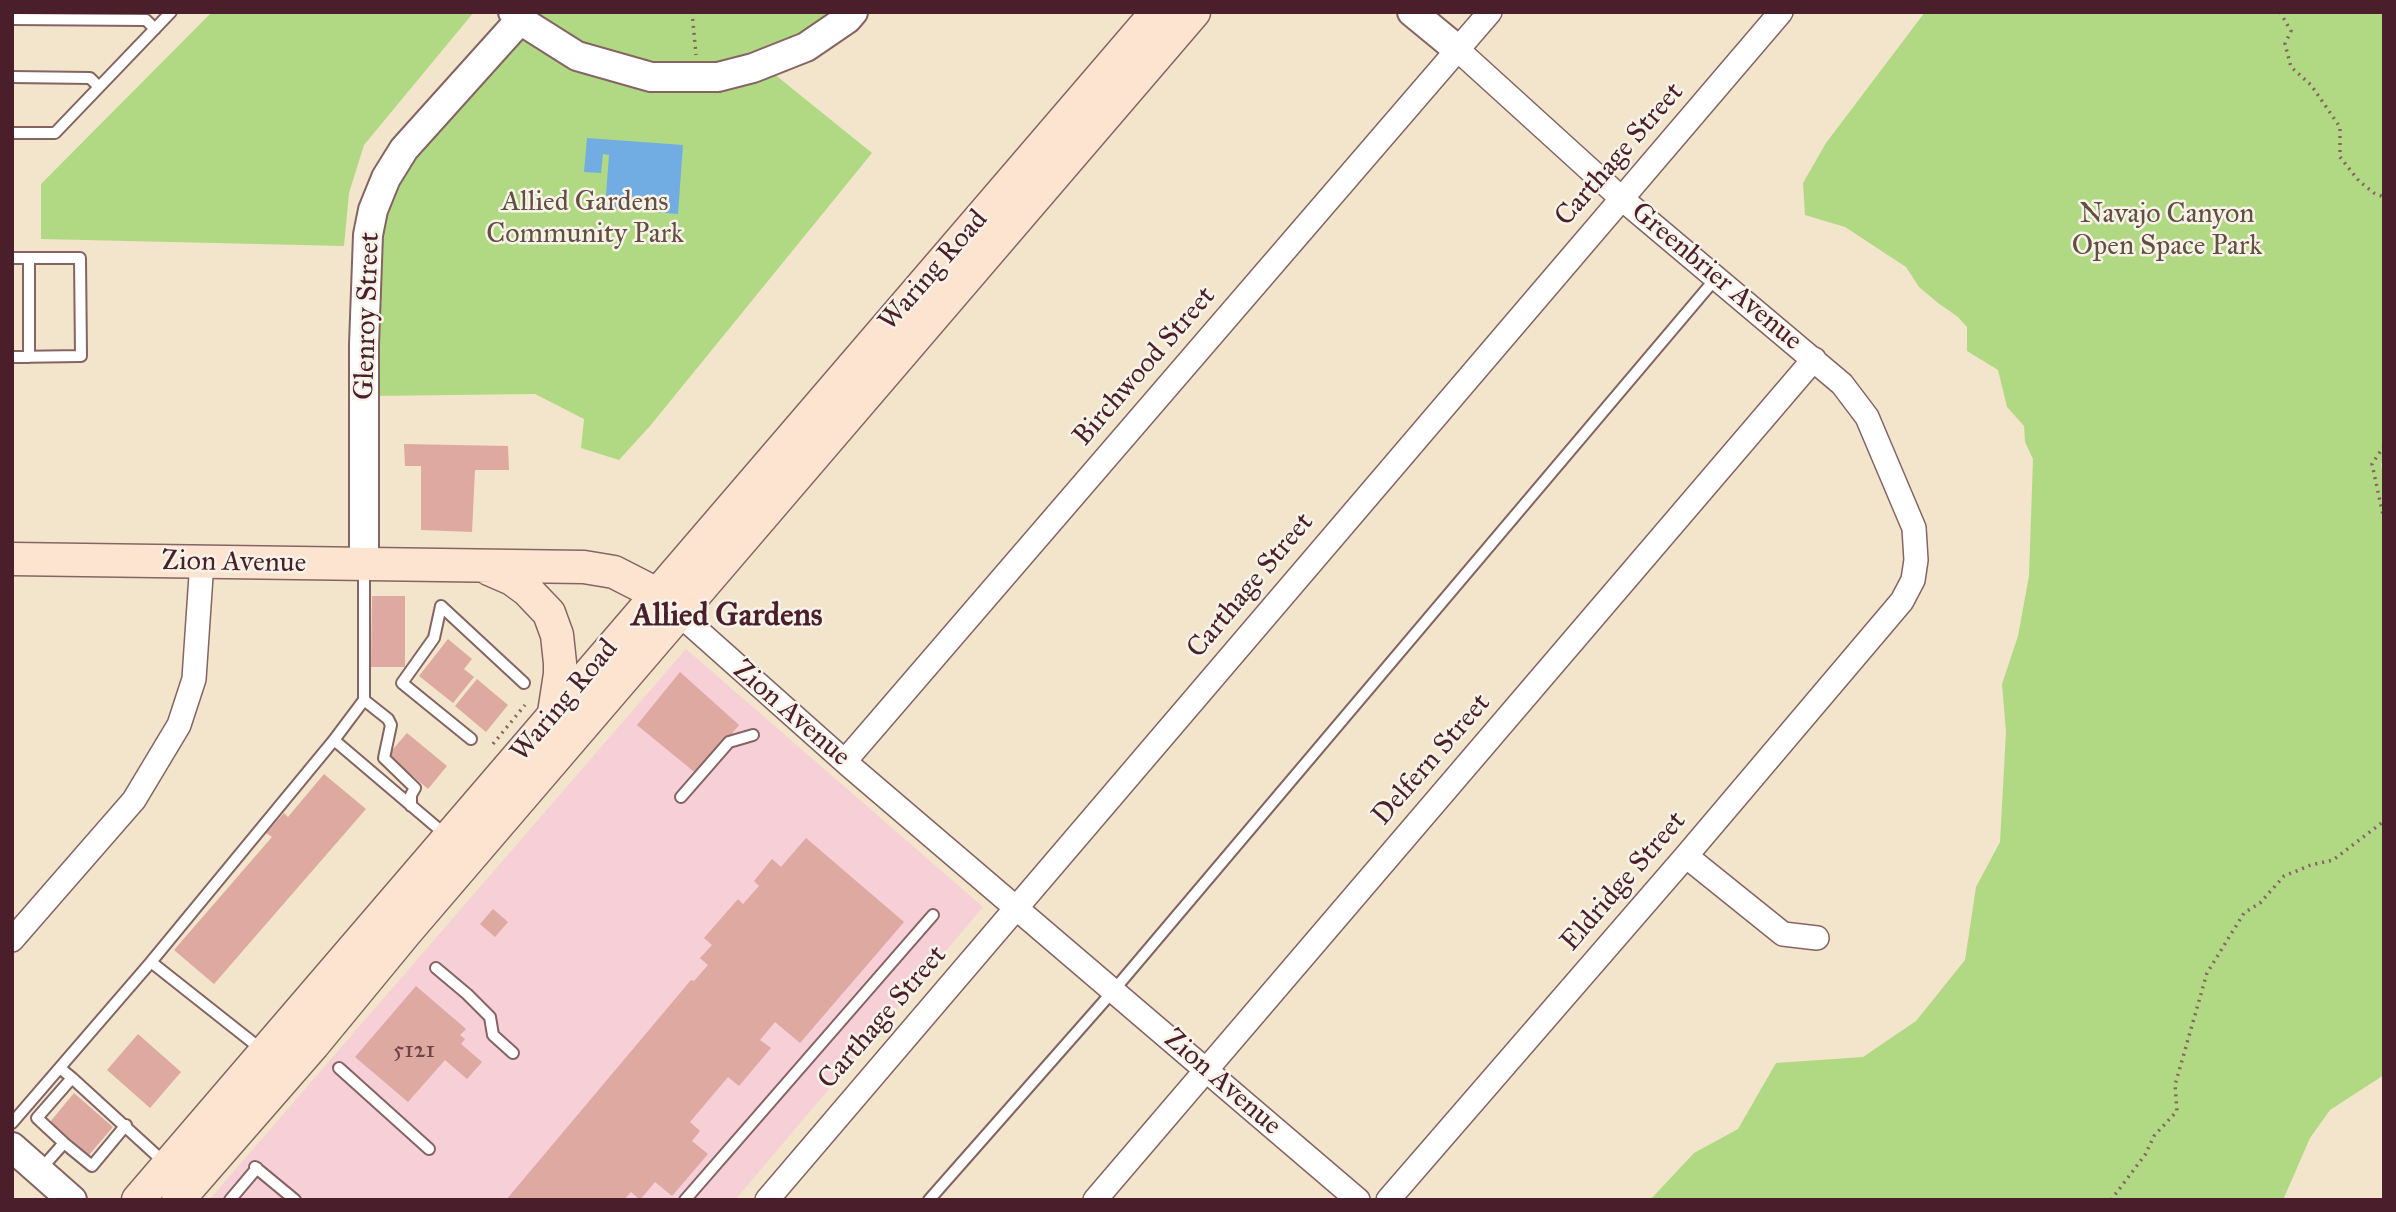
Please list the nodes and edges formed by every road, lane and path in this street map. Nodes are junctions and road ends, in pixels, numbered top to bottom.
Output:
1 (171, 12) edge
2 (692, 12) edge
3 (853, 12) edge
4 (1157, 12) edge
5 (1194, 12) edge
6 (1412, 12) edge
7 (1490, 12) edge
8 (1781, 12) edge
9 (2280, 12) edge
10 (517, 16) edge
11 (12, 19) edge
12 (155, 29) junction
13 (1457, 49) junction
14 (12, 77) edge
15 (701, 77) junction
16 (99, 87) junction
17 (12, 133) edge
18 (2384, 197) edge
19 (1621, 198) junction
20 (12, 258) edge
21 (29, 258) junction
22 (1716, 278) junction
23 (12, 357) edge
24 (29, 357) junction
25 (1814, 359) junction
26 (2384, 446) edge
27 (2384, 520) edge
28 (12, 559) edge
29 (202, 561) junction
30 (364, 565) junction
31 (485, 566) junction
32 (1902, 601) joint
33 (667, 604) junction
34 (524, 683) dead end
35 (364, 700) junction
36 (540, 709) junction
37 (753, 735) dead end
38 (471, 739) dead end
39 (334, 740) junction
40 (493, 744) dead end
41 (845, 761) junction
42 (681, 797) dead end
43 (411, 806) junction
44 (2384, 821) edge
45 (449, 838) junction
46 (1686, 856) junction
47 (1016, 909) junction
48 (933, 915) dead end
49 (1817, 938) dead end
50 (12, 940) edge
51 (151, 962) junction
52 (436, 968) dead end
53 (1114, 990) junction
54 (264, 1052) junction
55 (513, 1053) dead end
56 (60, 1068) junction
57 (339, 1068) dead end
58 (1207, 1069) junction
59 (72, 1078) junction
60 (12, 1123) edge
61 (126, 1125) junction
62 (64, 1143) junction
63 (12, 1147) edge
64 (429, 1149) dead end
65 (167, 1165) junction
66 (40, 1170) junction
67 (293, 1199) edge
68 (72, 1200) edge
69 (138, 1200) edge
70 (177, 1200) edge
71 (230, 1200) edge
72 (685, 1200) edge
73 (767, 1200) edge
74 (929, 1200) edge
75 (1095, 1200) edge
76 (1358, 1200) edge
77 (1388, 1200) edge
78 (2111, 1200) edge

1 - 12 lane
2 - 15 path
3 - 15 street, Glenroy Street
4 - 33 main road, Waring Road
5 - 33 main road, Waring Road
6 - 13 street, Greenbrier Avenue
7 - 13 street, Birchwood Street
8 - 19 street, Carthage Street
9 - 18 path
10 - 15 street, Glenroy Street
10 - 30 street, Glenroy Street
11 - 12 lane
12 - 16 lane
13 - 19 street, Greenbrier Avenue
13 - 41 street, Birchwood Street
14 - 16 lane
16 - 17 lane
19 - 22 street, Greenbrier Avenue
19 - 47 street, Carthage Street
20 - 21 lane
21 - 24 lane
21 - 24 lane
22 - 25 street, Greenbrier Avenue
22 - 53 lane
23 - 24 lane
25 - 32 street, Greenbrier Avenue
25 - 58 street, Delfern Street
26 - 27 path
28 - 29 main road, Zion Avenue
29 - 30 main road, Zion Avenue
29 - 50 street
30 - 31 main road, Zion Avenue
30 - 35 lane
31 - 33 main road, Zion Avenue
31 - 36 main road
32 - 46 street, Eldridge Street
33 - 36 main road, Waring Road
33 - 41 street, Zion Avenue
33 - 70 main road, Waring Road
34 - 38 lane
35 - 39 lane
35 - 43 lane
36 - 40 path
36 - 45 main road, Waring Road
37 - 42 lane
39 - 43 lane
39 - 51 lane
41 - 47 street, Zion Avenue
43 - 45 lane
44 - 78 path
45 - 54 main road, Waring Road
46 - 49 street
46 - 77 street, Eldridge Street
47 - 53 street, Zion Avenue
47 - 73 street, Carthage Street
48 - 72 lane
51 - 54 lane
51 - 56 lane
52 - 55 lane
53 - 58 street, Zion Avenue
53 - 74 lane
54 - 65 main road, Waring Road
56 - 59 lane
56 - 60 lane
57 - 64 lane
58 - 75 street, Delfern Street
58 - 76 street, Zion Avenue
59 - 61 lane
59 - 62 lane
61 - 62 lane
61 - 65 lane
62 - 66 lane
63 - 66 street
65 - 69 main road, Waring Road
66 - 68 street
67 - 71 lane

